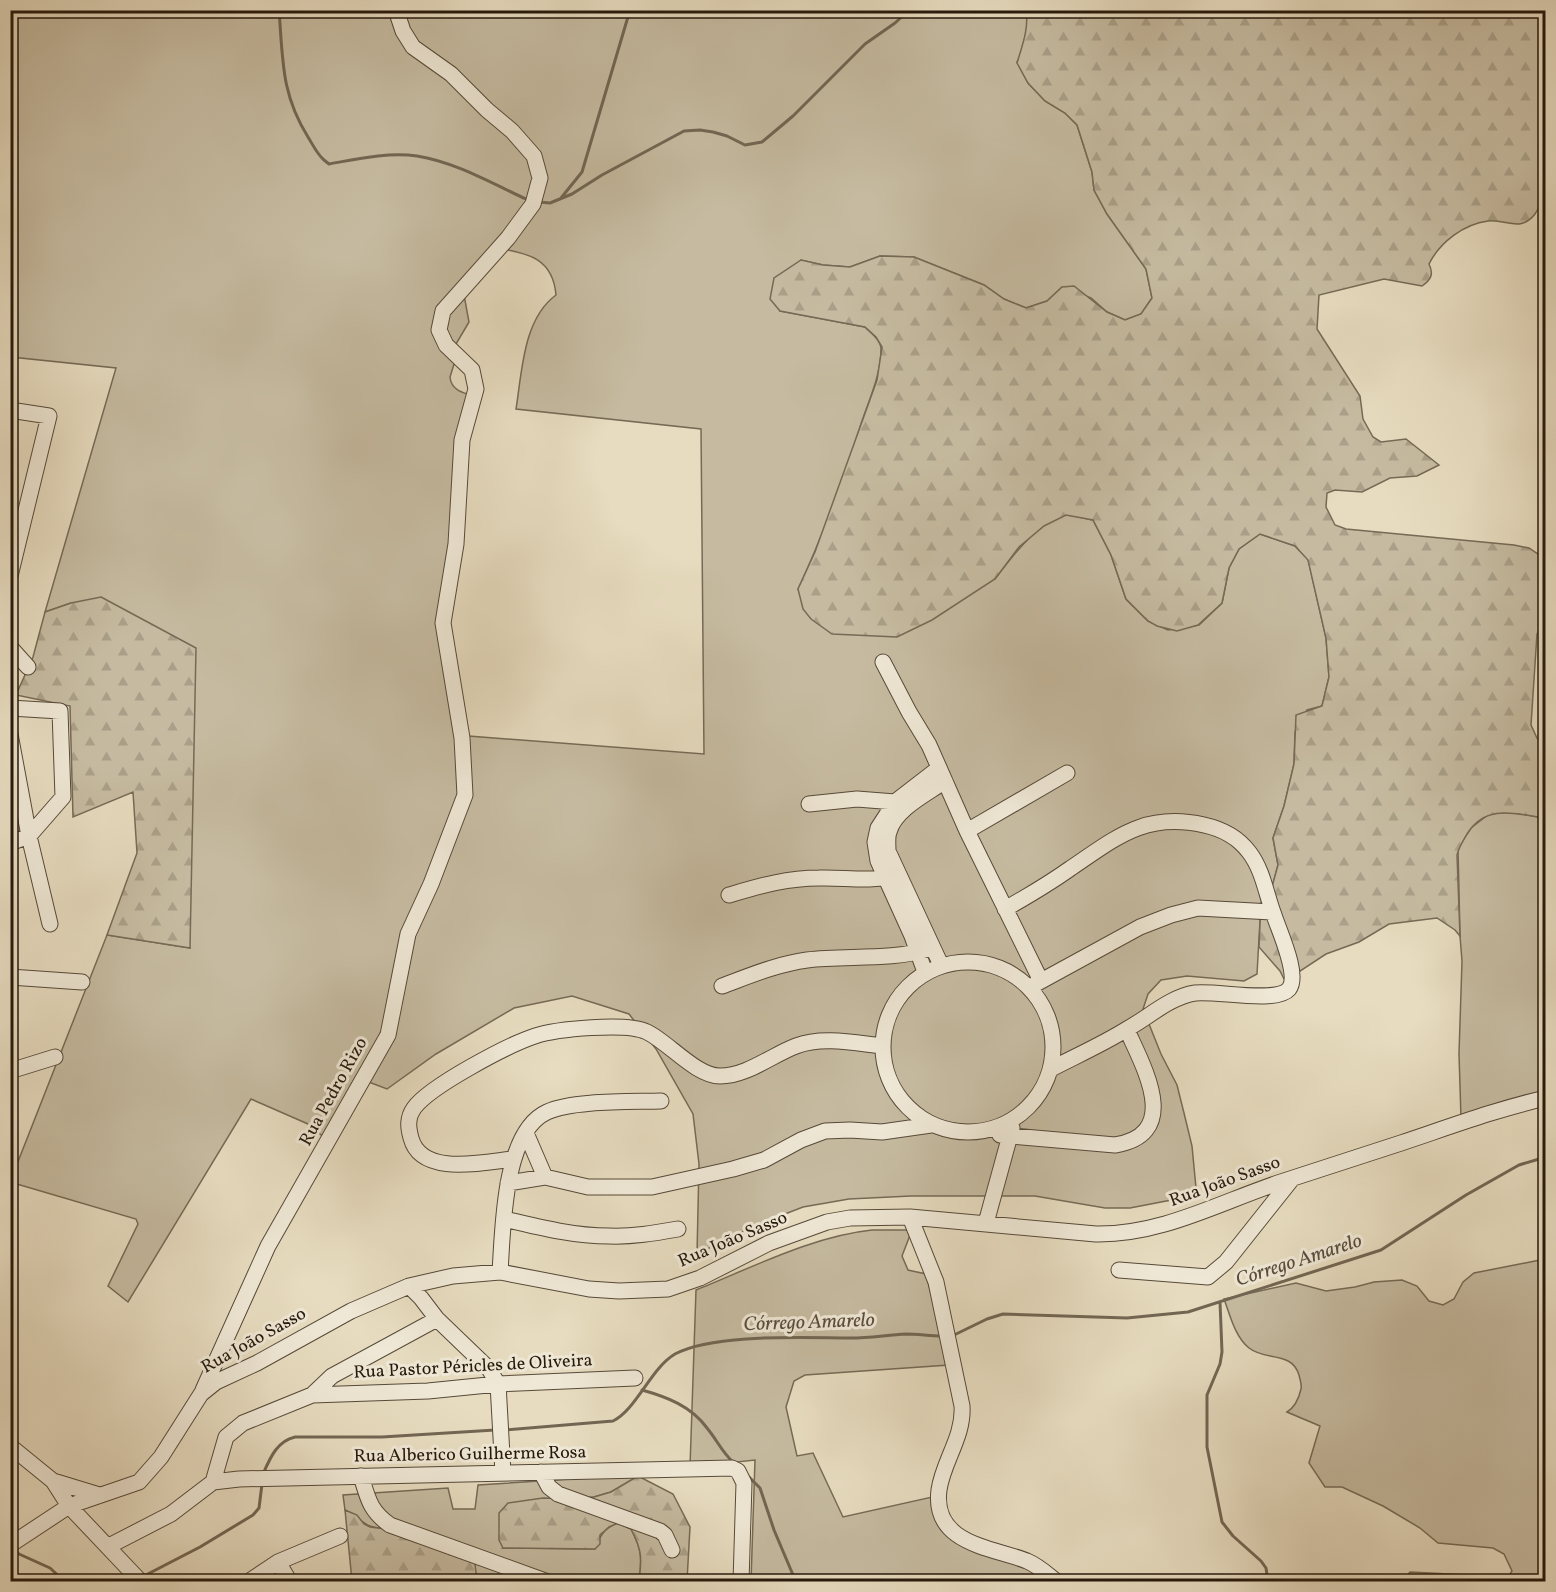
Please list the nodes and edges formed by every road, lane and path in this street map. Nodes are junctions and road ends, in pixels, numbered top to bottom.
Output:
1 (396, 10) edge
2 (10, 410) edge
3 (10, 576) edge
4 (10, 647) edge
5 (883, 662) dead end
6 (28, 667) dead end
7 (10, 708) edge
8 (10, 734) edge
9 (1066, 772) dead end
10 (942, 774) junction
11 (895, 802) junction
12 (809, 804) dead end
13 (967, 831) junction
14 (29, 836) junction
15 (10, 843) edge
16 (892, 876) junction
17 (729, 895) dead end
18 (1005, 909) junction
19 (1272, 912) junction
20 (51, 924) dead end
21 (926, 949) junction
22 (941, 965) junction
23 (925, 972) junction
24 (10, 977) edge
25 (82, 982) dead end
26 (1035, 984) junction
27 (722, 986) dead end
28 (1127, 1030) junction
29 (882, 1046) junction
30 (55, 1057) dead end
31 (1051, 1069) junction
32 (10, 1071) edge
33 (1545, 1098) edge
34 (661, 1101) dead end
35 (931, 1125) junction
36 (1007, 1129) junction
37 (526, 1133) junction
38 (513, 1159) junction
39 (545, 1177) junction
40 (1293, 1178) junction
41 (508, 1184) junction
42 (910, 1217) junction
43 (504, 1219) junction
44 (981, 1223) junction
45 (678, 1229) dead end
46 (1119, 1270) dead end
47 (500, 1272) junction
48 (409, 1286) junction
49 (437, 1319) junction
50 (635, 1378) dead end
51 (498, 1384) junction
52 (201, 1394) junction
53 (312, 1395) junction
54 (10, 1446) edge
55 (541, 1472) junction
56 (503, 1473) junction
57 (361, 1476) junction
58 (53, 1481) junction
59 (213, 1482) junction
60 (99, 1495) junction
61 (69, 1506) junction
62 (340, 1536) dead end
63 (13, 1543) edge
64 (109, 1546) junction
65 (672, 1550) dead end
66 (278, 1563) junction
67 (139, 1578) edge
68 (248, 1581) edge
69 (290, 1581) edge
70 (548, 1581) edge
71 (741, 1581) edge
72 (1057, 1581) edge

1 - 52 street, Rua Pedro Rizo
2 - 3 street
4 - 6 street
5 - 10 street
7 - 14 street
8 - 14 street
9 - 13 street
10 - 11 street
10 - 13 street
10 - 16 street
11 - 12 street
11 - 16 street
13 - 18 street
14 - 15 street
14 - 20 street
16 - 17 street
16 - 21 street
18 - 19 street
18 - 26 street
19 - 26 street
19 - 28 street
21 - 22 street
21 - 23 street
21 - 27 street
22 - 23 street
22 - 26 street
23 - 29 street
24 - 25 street
26 - 31 street
28 - 31 street
28 - 36 street
29 - 35 street
29 - 38 street
30 - 32 street
31 - 36 street
33 - 40 street, Rua João Sasso
34 - 37 street
35 - 36 street
35 - 39 street
36 - 44 street
37 - 38 street
37 - 39 street
38 - 41 street
39 - 41 street
40 - 44 street, Rua João Sasso
40 - 46 street
41 - 43 street
42 - 44 street, Rua João Sasso
42 - 47 street, Rua João Sasso
42 - 72 street
43 - 45 street
43 - 47 street
47 - 48 street, Rua João Sasso
48 - 49 street
48 - 52 street, Rua João Sasso
49 - 51 street
49 - 53 street
50 - 51 street, Rua Pastor Péricles de Oliveira
51 - 53 street, Rua Pastor Péricles de Oliveira
51 - 56 street
52 - 60 street, Rua João Sasso
53 - 59 street
54 - 58 street
55 - 56 street, Rua Alberico Guilherme Rosa
55 - 65 street
55 - 71 street, Rua Alberico Guilherme Rosa
56 - 57 street, Rua Alberico Guilherme Rosa
57 - 59 street, Rua Alberico Guilherme Rosa
57 - 70 street
58 - 60 street
58 - 61 street
59 - 64 street
60 - 61 street, Rua João Sasso
61 - 63 street, Rua João Sasso
61 - 64 street
62 - 66 street
64 - 67 street
66 - 68 street
66 - 69 street

